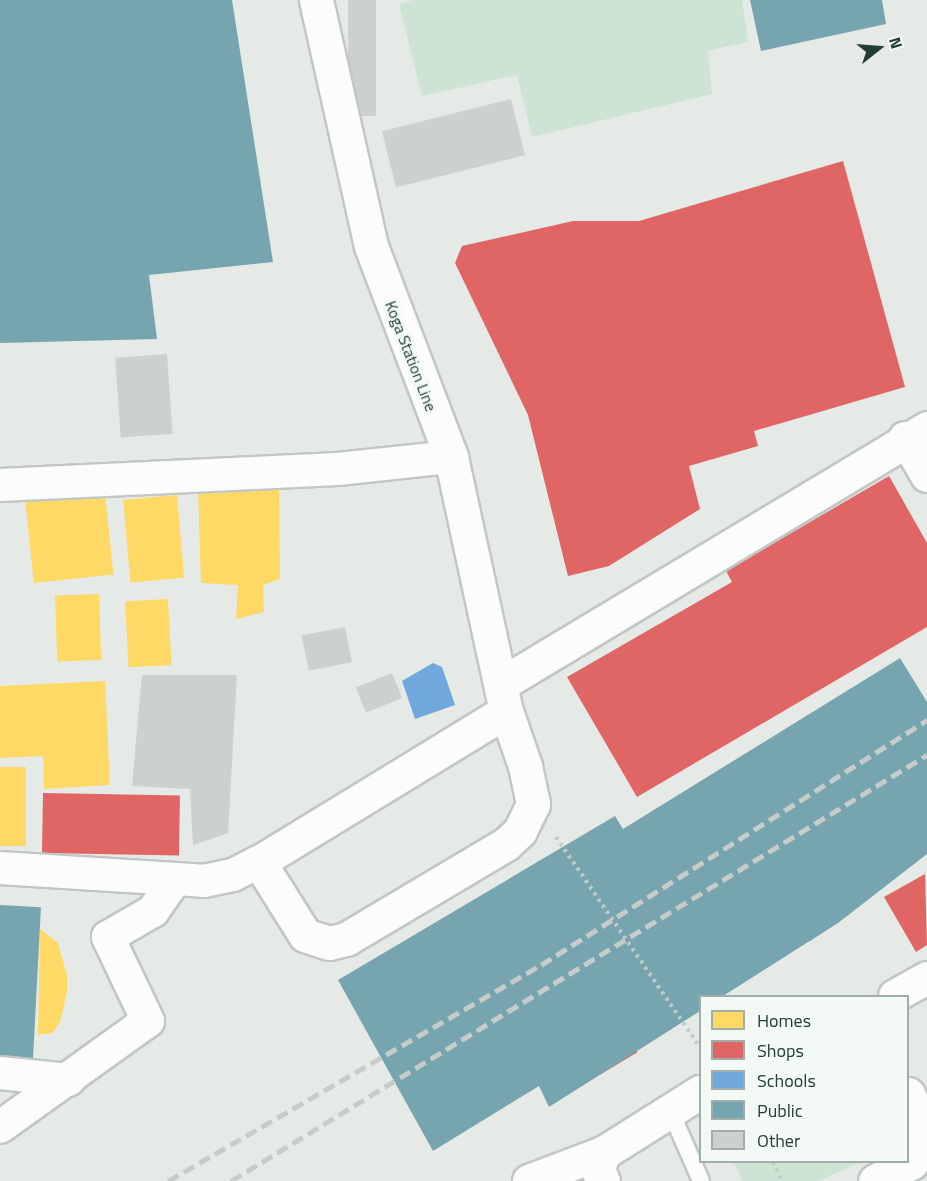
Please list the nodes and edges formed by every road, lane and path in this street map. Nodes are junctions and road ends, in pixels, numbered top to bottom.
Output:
1 (316, 0) edge
2 (916, 433) edge
3 (451, 457) junction
4 (927, 476) edge
5 (0, 485) edge
6 (503, 698) junction
7 (533, 804) junction
8 (259, 862) junction
9 (0, 868) edge
10 (176, 880) junction
11 (927, 978) edge
12 (897, 995) edge
13 (699, 1046) edge
14 (0, 1073) edge
15 (69, 1080) junction
16 (699, 1093) edge
17 (909, 1096) edge
18 (670, 1110) junction
19 (0, 1127) edge
20 (774, 1163) edge
21 (603, 1167) edge
22 (878, 1173) edge
23 (529, 1181) edge
24 (701, 1181) edge
25 (782, 1181) edge

1 - 3 street, Koga Station Line
2 - 4 street
2 - 6 street
3 - 5 street
3 - 6 street, Koga Station Line
6 - 7 street, Koga Station Line
6 - 8 street
7 - 8 street
7 - 13 path
8 - 10 street
9 - 10 street
10 - 15 street
11 - 12 street
14 - 15 street
15 - 19 street
16 - 18 street
17 - 22 street
18 - 21 street
18 - 24 lane
20 - 25 path
21 - 23 street

